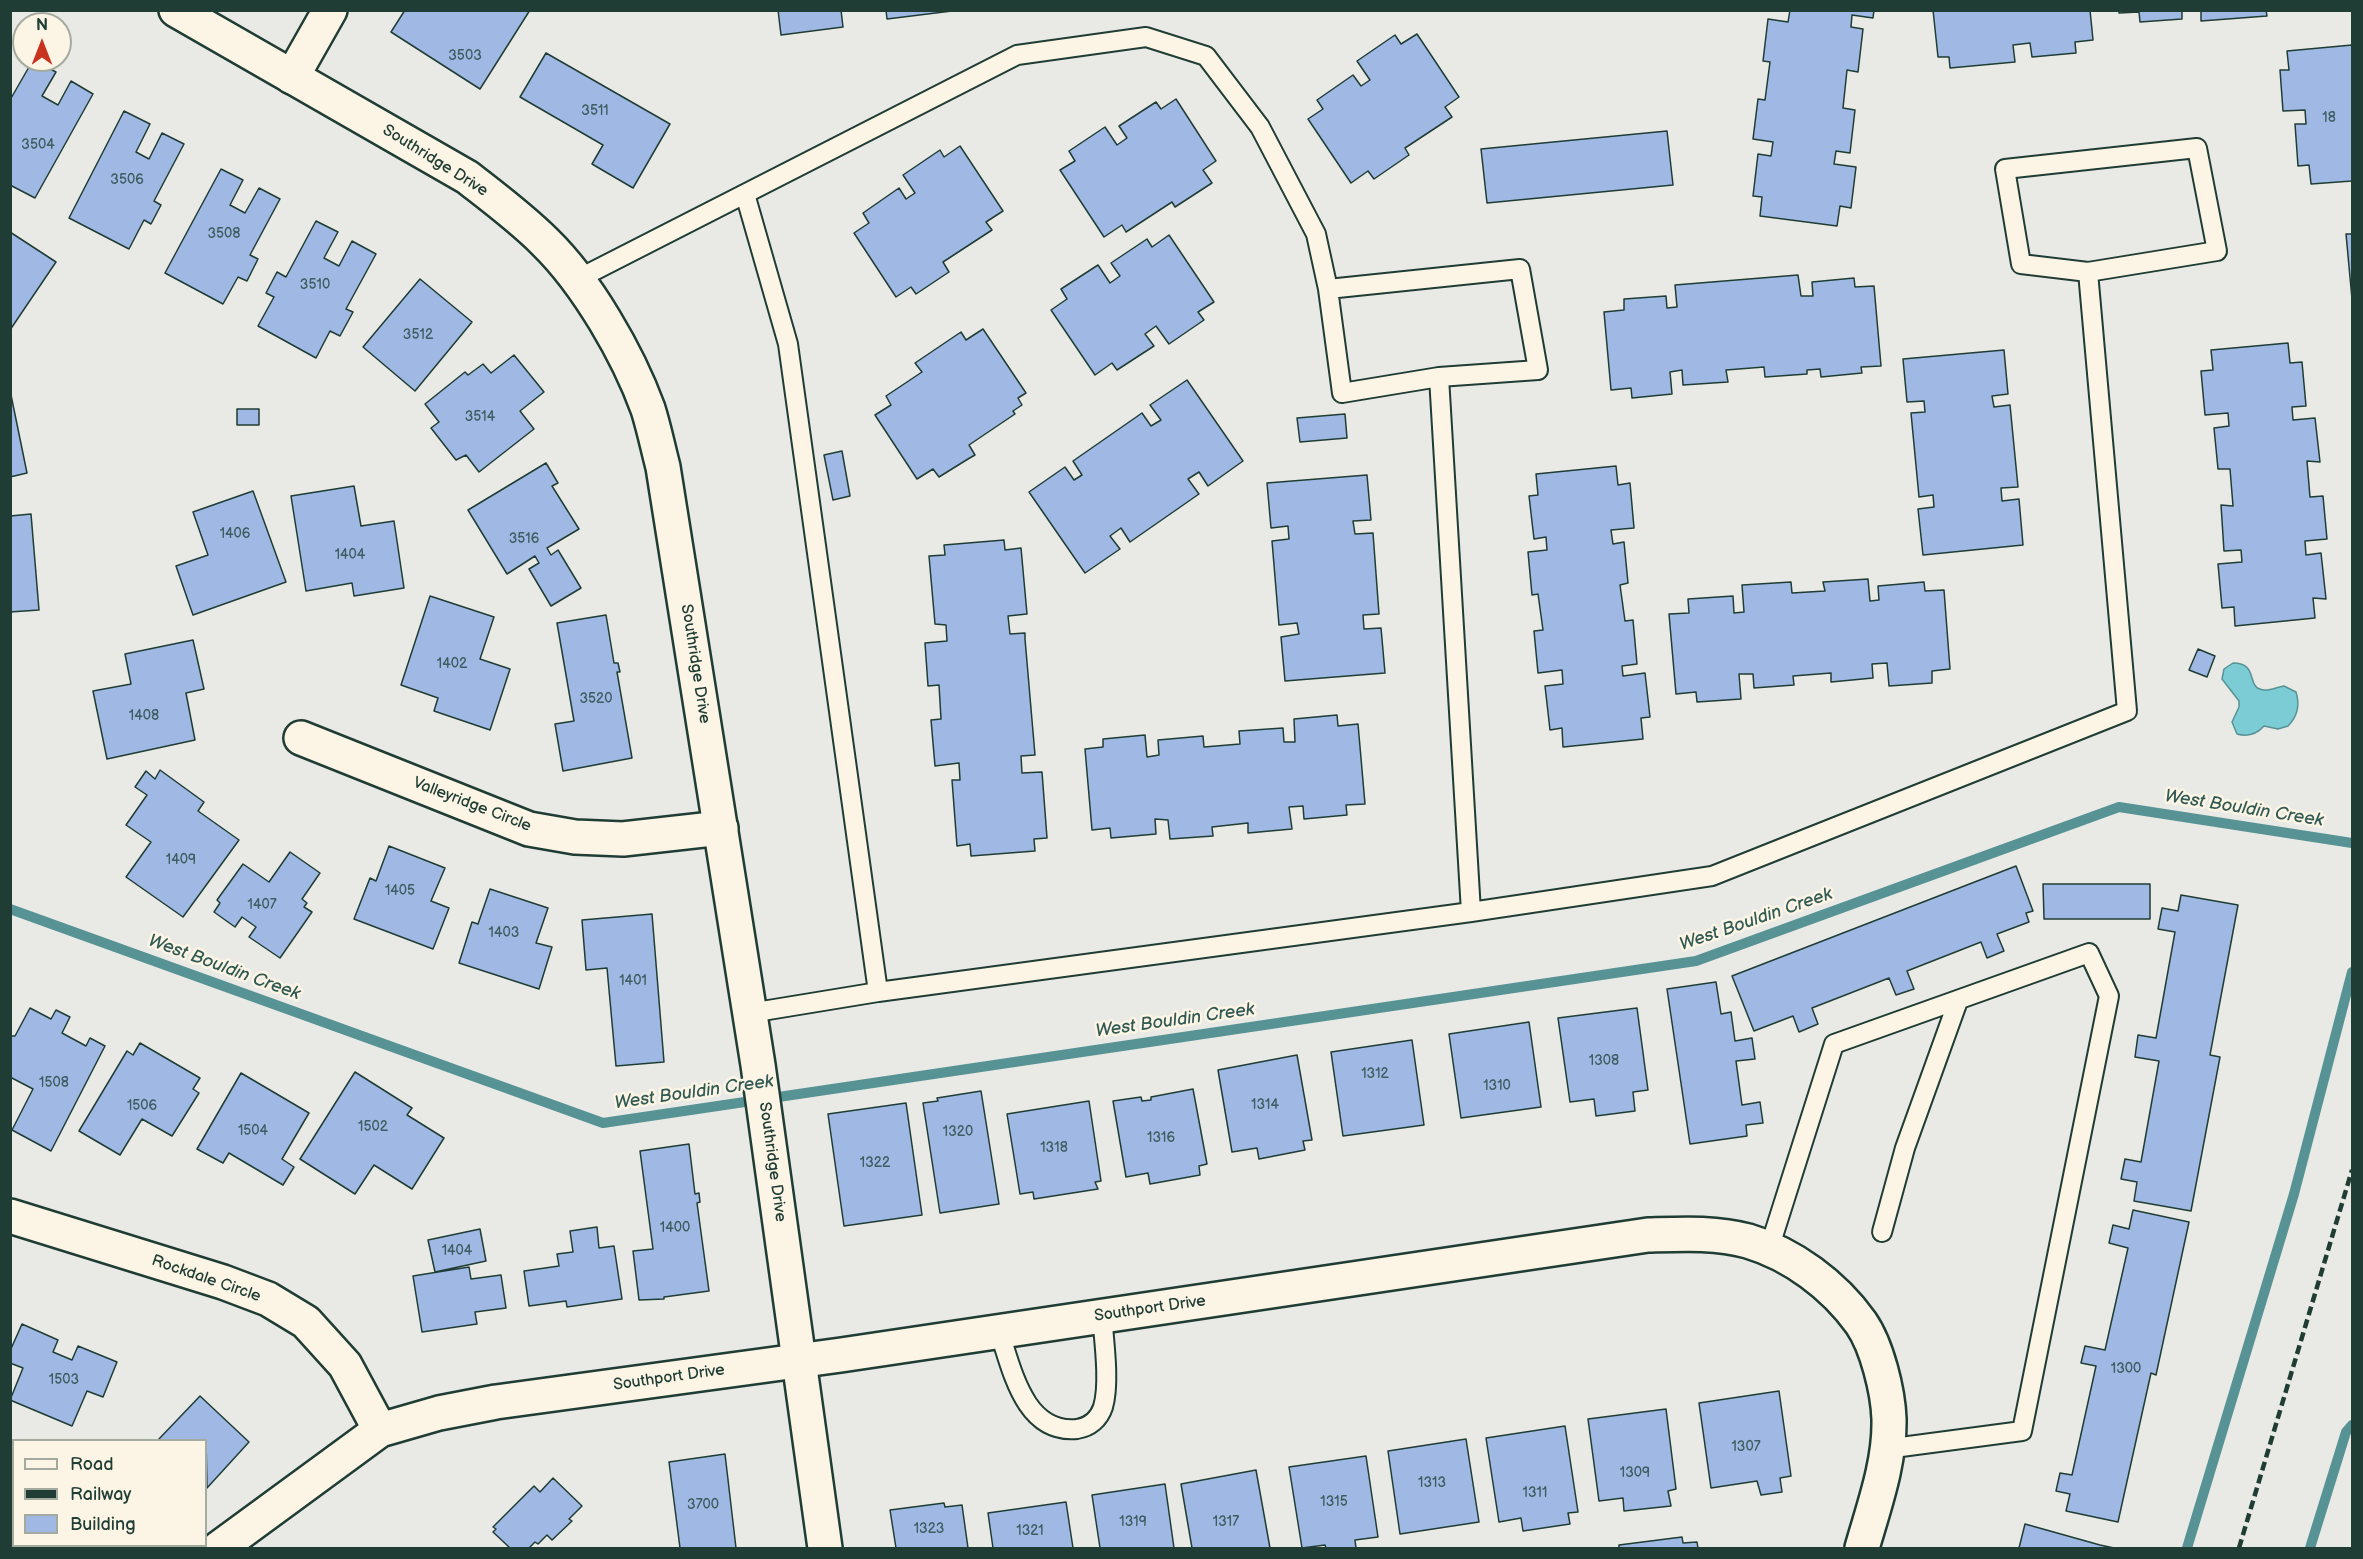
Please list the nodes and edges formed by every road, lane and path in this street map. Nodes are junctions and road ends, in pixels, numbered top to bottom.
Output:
1 (176, 10) edge
2 (330, 10) edge
3 (292, 76) junction
4 (745, 194) junction
5 (2088, 272) junction
6 (576, 280) junction
7 (1328, 290) junction
8 (1439, 377) junction
9 (301, 738) dead end
10 (721, 828) junction
11 (1471, 912) junction
12 (878, 992) junction
13 (1958, 1001) junction
14 (750, 1013) junction
15 (10, 1216) edge
16 (1882, 1232) dead end
17 (1769, 1249) junction
18 (1102, 1316) junction
19 (999, 1331) junction
20 (801, 1360) junction
21 (380, 1430) junction
22 (1886, 1449) junction
23 (219, 1548) edge
24 (825, 1548) edge
25 (1862, 1548) edge

1 - 3 street, Southridge Drive
2 - 3 street
3 - 6 street, Southridge Drive
4 - 6 lane
4 - 7 lane
4 - 12 lane
5 - 5 lane
5 - 11 lane
6 - 10 street, Southridge Drive
7 - 8 lane
7 - 8 lane
8 - 11 lane
9 - 10 street, Valleyridge Circle
10 - 14 street, Southridge Drive
11 - 12 lane
12 - 14 lane
13 - 16 lane
13 - 17 lane
13 - 22 lane
14 - 20 street, Southridge Drive
15 - 21 street, Rockdale Circle
17 - 18 street, Southport Drive
17 - 22 street, Southport Drive
18 - 19 street, Southport Drive
18 - 19 lane
19 - 20 street, Southport Drive
20 - 21 street, Southport Drive
20 - 24 street, Southridge Drive
21 - 23 street, Southport Drive
22 - 25 street, Southport Drive

